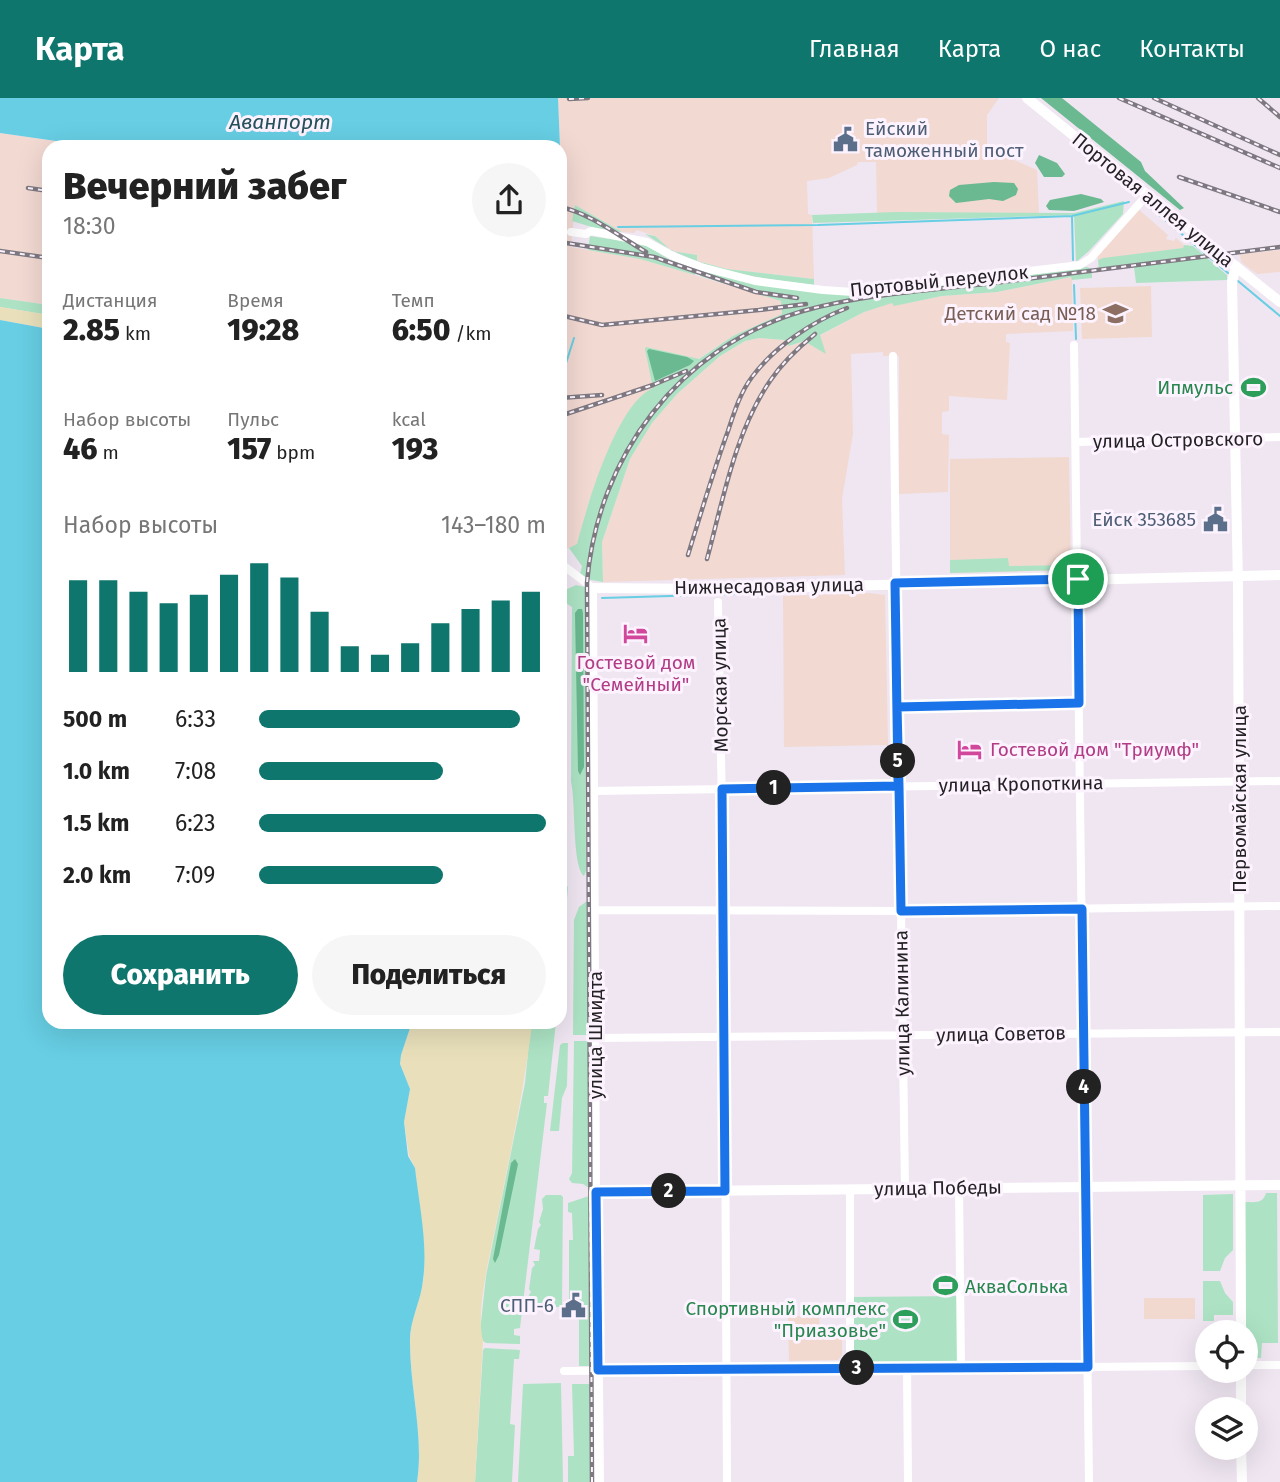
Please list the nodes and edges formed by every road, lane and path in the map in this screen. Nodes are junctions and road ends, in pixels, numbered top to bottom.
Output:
1 (1027, 98) edge
2 (1147, 195) junction
3 (571, 232) dead end
4 (1236, 266) junction
5 (1280, 302) edge
6 (1074, 345) dead end
7 (893, 356) dead end
8 (1280, 438) edge
9 (1235, 439) junction
10 (1076, 442) junction
11 (567, 568) edge
12 (1280, 575) edge
13 (1238, 576) junction
14 (1078, 579) junction
15 (895, 583) junction
16 (593, 588) junction
17 (718, 602) dead end
18 (1079, 703) junction
19 (897, 707) junction
20 (1239, 781) junction
21 (1280, 781) edge
22 (1080, 784) junction
23 (899, 786) junction
24 (722, 789) junction
25 (593, 791) junction
26 (1280, 906) edge
27 (1239, 907) junction
28 (1082, 909) junction
29 (594, 910) junction
30 (724, 911) junction
31 (901, 911) junction
32 (1240, 1032) junction
33 (1280, 1032) edge
34 (1083, 1033) junction
35 (902, 1036) junction
36 (595, 1038) junction
37 (725, 1038) junction
38 (1240, 1185) junction
39 (1280, 1185) edge
40 (1085, 1187) junction
41 (959, 1188) junction
42 (850, 1189) junction
43 (905, 1189) junction
44 (725, 1191) junction
45 (596, 1192) junction
46 (1241, 1320) edge
47 (1280, 1365) edge
48 (1195, 1366) edge
49 (1258, 1366) edge
50 (1088, 1367) junction
51 (850, 1368) junction
52 (907, 1368) junction
53 (961, 1368) junction
54 (598, 1370) junction
55 (726, 1370) junction
56 (564, 1371) dead end
57 (1241, 1460) edge
58 (599, 1482) edge
59 (727, 1482) edge
60 (908, 1482) edge
61 (1089, 1482) edge
62 (1242, 1482) edge

1 - 2 street, Портовая аллея улица
2 - 3 street, Портовый переулок
2 - 4 street, Портовая аллея улица
4 - 5 street, Портовая аллея улица
4 - 9 street, Первомайская улица
6 - 10 street
7 - 15 street, улица Калинина
8 - 9 street, улица Островского
9 - 10 street, улица Островского
9 - 13 street, Первомайская улица
10 - 14 street
11 - 16 street
12 - 13 street, Нижнесадовая улица
13 - 14 street, Нижнесадовая улица
13 - 20 street, Первомайская улица
14 - 15 street, Нижнесадовая улица
14 - 18 street
15 - 16 street, Нижнесадовая улица
15 - 19 street, улица Калинина
16 - 25 street, улица Шмидта
17 - 24 street, Морская улица
18 - 19 street
18 - 22 street
19 - 23 street, улица Калинина
20 - 21 street, улица Кропоткина
20 - 22 street, улица Кропоткина
20 - 27 street, Первомайская улица
22 - 23 street, улица Кропоткина
22 - 28 street
23 - 24 street, улица Кропоткина
23 - 31 street, улица Калинина
24 - 25 street, улица Кропоткина
24 - 30 street, Морская улица
25 - 29 street, улица Шмидта
26 - 27 street
27 - 28 street
27 - 32 street, Первомайская улица
28 - 31 street
28 - 34 street
29 - 30 street
29 - 36 street, улица Шмидта
30 - 31 street
30 - 37 street, Морская улица
31 - 35 street, улица Калинина
32 - 33 street, улица Советов
32 - 34 street, улица Советов
32 - 38 street, Первомайская улица
34 - 35 street, улица Советов
34 - 40 street
35 - 37 street, улица Советов
35 - 43 street, улица Калинина
36 - 37 street, улица Советов
36 - 45 street, улица Шмидта
37 - 44 street, Морская улица
38 - 39 street, улица Победы
38 - 40 street, улица Победы
38 - 46 street, Первомайская улица
40 - 41 street, улица Победы
40 - 50 street
41 - 43 street, улица Победы
41 - 53 street
42 - 43 street, улица Победы
42 - 44 street, улица Победы
42 - 51 street
44 - 45 street, улица Победы
44 - 55 street, Морская улица
45 - 54 street, улица Шмидта
47 - 49 street
48 - 50 street
50 - 53 street
50 - 61 street
51 - 52 street
51 - 55 street
52 - 53 street
52 - 60 street
54 - 55 street
54 - 56 street
54 - 58 street, улица Шмидта
55 - 59 street, Морская улица
57 - 62 street

